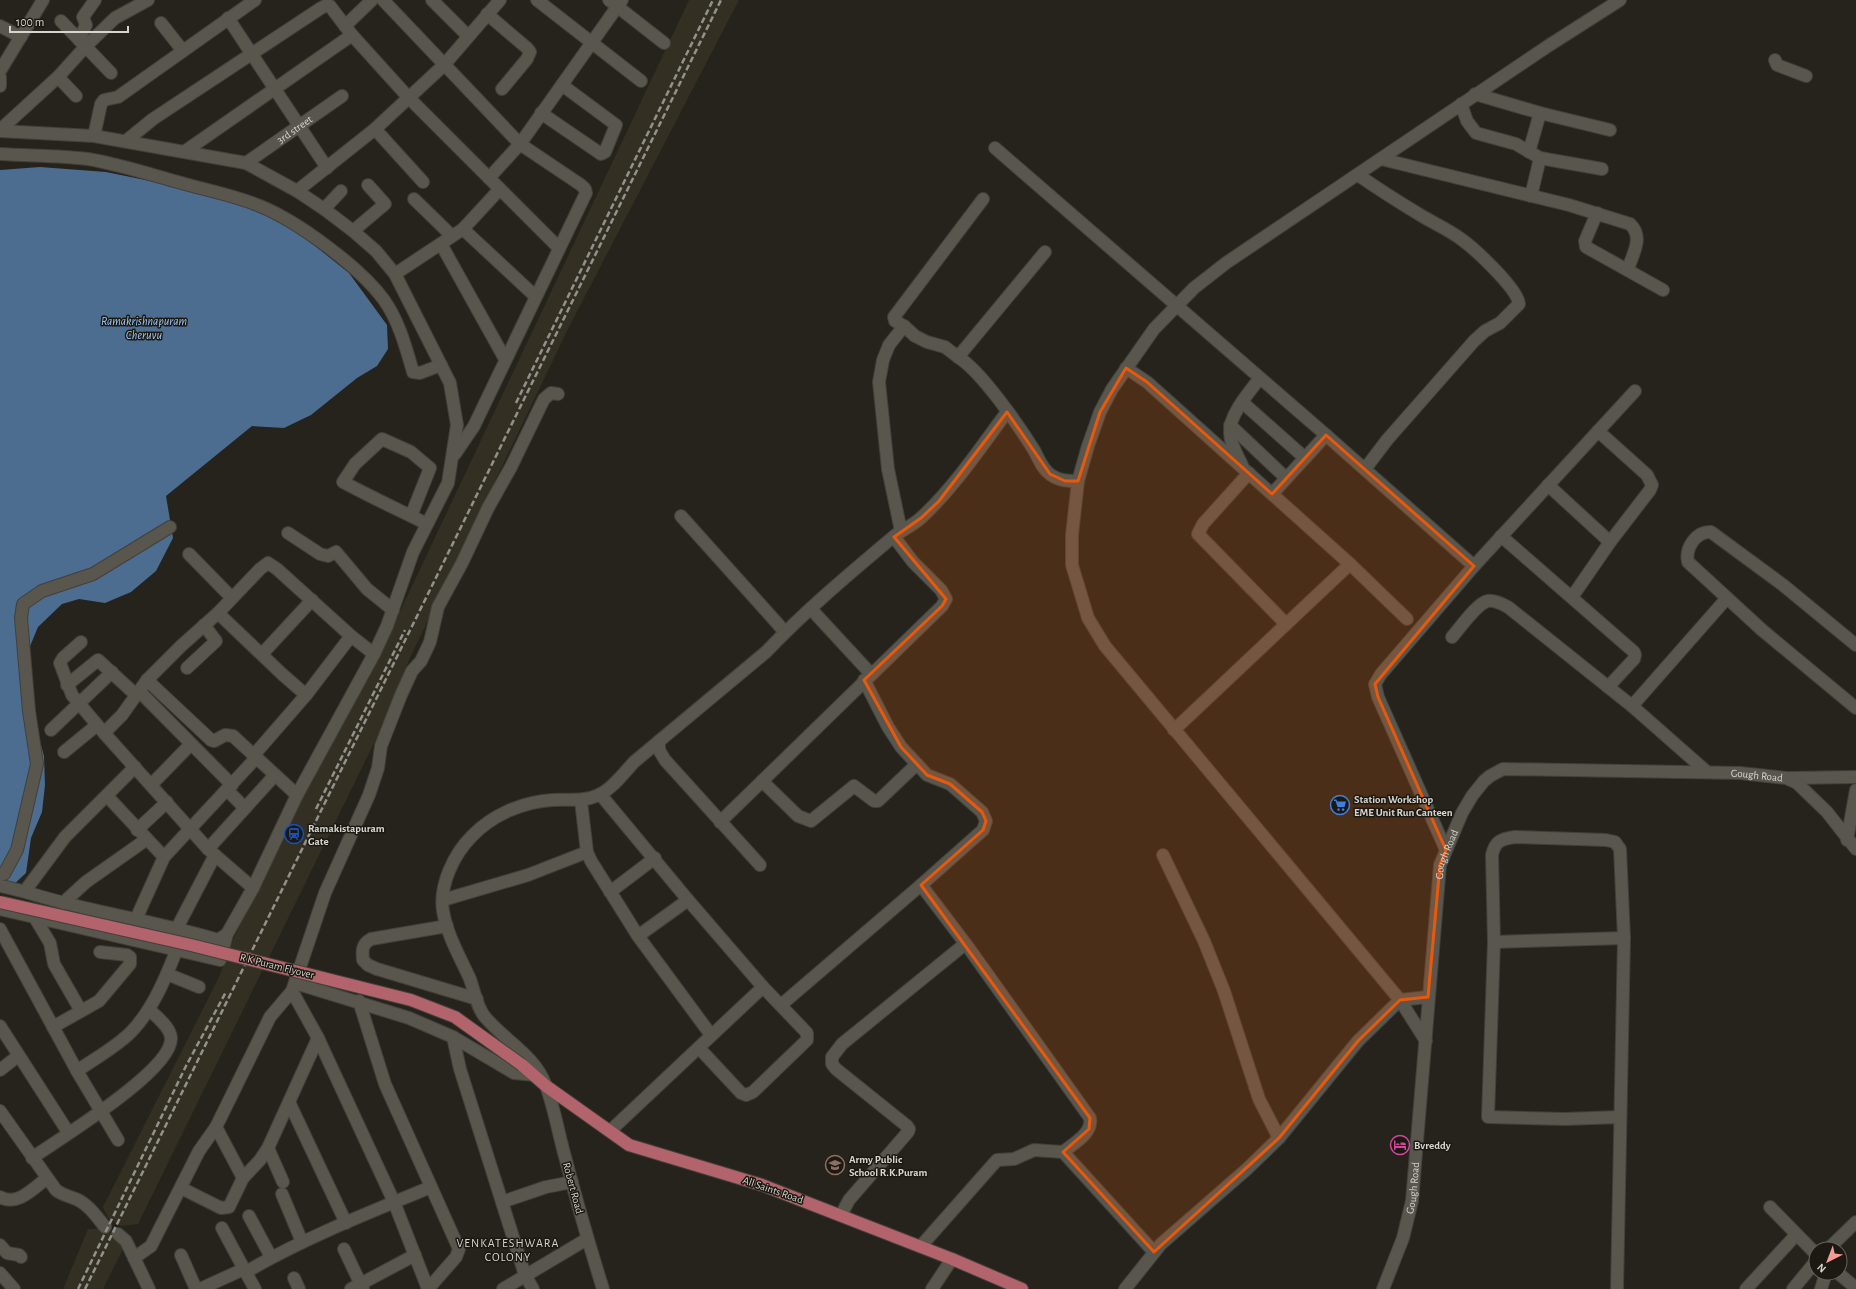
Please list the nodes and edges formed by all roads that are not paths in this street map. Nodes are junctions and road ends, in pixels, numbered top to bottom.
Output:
1 (43, 0) edge
2 (95, 0) edge
3 (148, 0) edge
4 (255, 0) edge
5 (372, 0) edge
6 (383, 0) edge
7 (500, 0) edge
8 (538, 0) edge
9 (1620, 0) edge
10 (616, 2) edge
11 (440, 3) edge
12 (487, 14) junction
13 (228, 18) junction
14 (61, 21) dead end
15 (160, 23) dead end
16 (0, 26) edge
17 (348, 31) junction
18 (468, 36) junction
19 (21, 37) junction
20 (82, 43) junction
21 (664, 43) dead end
22 (592, 44) junction
23 (183, 51) junction
24 (252, 53) junction
25 (1775, 60) dead end
26 (444, 65) junction
27 (0, 71) edge
28 (111, 73) dead end
29 (1806, 76) dead end
30 (58, 77) junction
31 (0, 78) edge
32 (641, 81) dead end
33 (562, 85) junction
34 (0, 86) edge
35 (275, 89) junction
36 (502, 89) dead end
37 (1475, 94) junction
38 (76, 96) dead end
39 (342, 96) dead end
40 (409, 98) junction
41 (1461, 104) junction
42 (541, 113) junction
43 (1540, 113) junction
44 (299, 126) junction
45 (376, 129) junction
46 (0, 130) edge
47 (1610, 130) dead end
48 (94, 136) junction
49 (126, 141) junction
50 (520, 144) junction
51 (995, 148) dead end
52 (184, 152) junction
53 (0, 154) edge
54 (1535, 155) junction
55 (1381, 159) junction
56 (246, 163) junction
57 (327, 168) junction
58 (1602, 169) dead end
59 (1358, 175) junction
60 (489, 178) junction
61 (423, 182) dead end
62 (368, 185) dead end
63 (500, 190) junction
64 (297, 191) junction
65 (341, 191) dead end
66 (1531, 196) junction
67 (414, 199) dead end
68 (984, 199) dead end
69 (324, 209) junction
70 (1597, 213) junction
71 (463, 229) junction
72 (353, 231) junction
73 (452, 236) junction
74 (441, 244) junction
75 (558, 248) junction
76 (1045, 252) dead end
77 (1628, 269) junction
78 (395, 274) junction
79 (1663, 290) dead end
80 (535, 296) junction
81 (1177, 306) junction
82 (904, 326) junction
83 (958, 357) junction
84 (505, 359) junction
85 (441, 365) junction
86 (1126, 368) junction
87 (1260, 378) junction
88 (1635, 391) dead end
89 (558, 394) dead end
90 (1242, 402) junction
91 (1007, 412) junction
92 (1230, 425) junction
93 (1598, 431) junction
94 (1326, 435) junction
95 (453, 457) junction
96 (1305, 458) junction
97 (1365, 469) junction
98 (1246, 471) junction
99 (1286, 478) junction
100 (1078, 481) junction
101 (1548, 484) junction
102 (1272, 494) junction
103 (411, 516) junction
104 (681, 516) dead end
105 (427, 524) junction
106 (170, 527) dead end
107 (288, 533) dead end
108 (897, 534) junction
109 (1501, 536) junction
110 (1610, 542) junction
111 (189, 554) dead end
112 (1350, 564) junction
113 (1474, 566) junction
114 (1572, 597) junction
115 (232, 598) junction
116 (1727, 598) junction
117 (312, 600) junction
118 (393, 610) junction
119 (811, 610) junction
120 (218, 613) junction
121 (1408, 619) dead end
122 (1286, 624) junction
123 (204, 625) junction
124 (786, 632) junction
125 (351, 636) junction
126 (1452, 637) dead end
127 (82, 642) dead end
128 (1856, 645) edge
129 (262, 654) junction
130 (374, 654) junction
131 (187, 668) dead end
132 (112, 672) junction
133 (868, 677) junction
134 (147, 680) junction
135 (67, 684) junction
136 (1608, 688) junction
137 (137, 693) junction
138 (306, 694) junction
139 (80, 704) junction
140 (1632, 706) junction
141 (1856, 708) edge
142 (100, 729) junction
143 (51, 730) dead end
144 (1174, 730) junction
145 (659, 741) junction
146 (191, 744) junction
147 (64, 752) dead end
148 (255, 757) junction
149 (917, 764) junction
150 (135, 767) junction
151 (1707, 772) junction
152 (275, 775) junction
153 (1856, 777) edge
154 (1786, 778) junction
155 (762, 781) junction
156 (151, 785) junction
157 (229, 787) junction
158 (1856, 790) edge
159 (600, 794) junction
160 (297, 795) junction
161 (107, 796) junction
162 (581, 801) junction
163 (167, 802) junction
164 (246, 808) junction
165 (720, 822) junction
166 (189, 828) junction
167 (137, 830) junction
168 (147, 839) junction
169 (1847, 840) junction
170 (1856, 849) edge
171 (1446, 850) junction
172 (211, 852) junction
173 (587, 852) junction
174 (1163, 854) dead end
175 (164, 857) junction
176 (655, 858) junction
177 (760, 865) dead end
178 (1, 880) edge
179 (921, 885) junction
180 (252, 888) junction
181 (25, 891) junction
182 (610, 892) junction
183 (443, 900) junction
184 (688, 900) junction
185 (0, 902) edge
186 (63, 903) junction
187 (0, 909) edge
188 (35, 918) junction
189 (136, 919) junction
190 (447, 926) junction
191 (177, 928) junction
192 (0, 929) edge
193 (227, 934) junction
194 (638, 936) junction
195 (1624, 938) junction
196 (1494, 942) junction
197 (965, 944) junction
198 (176, 949) junction
199 (100, 952) dead end
200 (167, 974) junction
201 (199, 987) dead end
202 (294, 987) junction
203 (763, 987) junction
204 (1428, 998) junction
205 (477, 1000) junction
206 (1400, 1000) junction
207 (359, 1001) junction
208 (781, 1005) junction
209 (148, 1009) junction
210 (81, 1011) junction
211 (0, 1026) edge
212 (53, 1026) junction
213 (712, 1036) junction
214 (453, 1037) junction
215 (318, 1038) junction
216 (1426, 1042) junction
217 (699, 1048) junction
218 (18, 1056) junction
219 (0, 1070) edge
220 (77, 1071) junction
221 (535, 1075) junction
222 (546, 1086) junction
223 (289, 1102) junction
224 (0, 1111) edge
225 (101, 1112) junction
226 (1620, 1117) junction
227 (216, 1128) junction
228 (610, 1131) junction
229 (68, 1132) junction
230 (1278, 1138) junction
231 (118, 1140) dead end
232 (268, 1148) junction
233 (1063, 1152) junction
234 (32, 1158) junction
235 (47, 1178) junction
236 (244, 1178) junction
237 (572, 1182) junction
238 (431, 1187) junction
239 (181, 1188) junction
240 (1, 1198) edge
241 (394, 1202) junction
242 (502, 1202) junction
243 (1770, 1207) dead end
244 (841, 1215) junction
245 (249, 1216) dead end
246 (1856, 1222) edge
247 (346, 1223) junction
248 (105, 1227) dead end
249 (222, 1228) dead end
250 (118, 1234) dead end
251 (1796, 1234) junction
252 (587, 1239) junction
253 (1836, 1241) edge
254 (302, 1242) junction
255 (0, 1245) edge
256 (921, 1246) junction
257 (1808, 1246) edge
258 (344, 1249) dead end
259 (1154, 1252) junction
260 (181, 1255) dead end
261 (415, 1255) junction
262 (21, 1257) dead end
263 (271, 1257) junction
264 (134, 1258) junction
265 (952, 1259) junction
266 (245, 1270) junction
267 (1808, 1271) edge
268 (0, 1273) edge
269 (525, 1275) junction
270 (1848, 1281) edge
271 (358, 1287) edge
272 (1856, 1288) edge
273 (14, 1289) edge
274 (149, 1289) edge
275 (196, 1289) edge
276 (200, 1289) edge
277 (255, 1289) edge
278 (428, 1289) edge
279 (503, 1289) edge
280 (533, 1289) edge
281 (604, 1289) edge
282 (932, 1289) edge
283 (1022, 1289) edge
284 (1125, 1289) edge
285 (1383, 1289) edge
286 (1617, 1289) edge
287 (1746, 1289) edge
288 (1793, 1289) edge

1 - 19 street
2 - 20 street
3 - 20 street
4 - 13 street
5 - 17 street
6 - 26 street
7 - 12 street
8 - 22 street
9 - 37 street
10 - 21 street
10 - 22 street
11 - 18 street
12 - 18 street
12 - 36 street
13 - 23 street
13 - 24 street
14 - 20 street
15 - 23 street
16 - 19 street
17 - 24 street
17 - 35 street
17 - 40 street
18 - 26 street
19 - 27 street
20 - 28 street
20 - 30 street
22 - 32 street
22 - 33 street
23 - 48 street
24 - 35 street
24 - 49 street
25 - 29 street
26 - 40 street
26 - 50 street
30 - 38 street
30 - 46 street
31 - 34 street
33 - 42 street
33 - 42 street
35 - 44 street
35 - 52 street
37 - 41 street
37 - 43 street
39 - 44 street, 3rd street
40 - 45 street
40 - 60 street
41 - 54 street
41 - 55 street
42 - 50 street
43 - 47 street
43 - 54 street
44 - 56 street, 3rd street
44 - 57 street
45 - 57 street
45 - 61 street
46 - 48 street
48 - 49 street
49 - 52 street
50 - 60 street
50 - 75 street
51 - 81 street
52 - 56 street
53 - 85 street
54 - 58 street
54 - 66 street
55 - 59 street
55 - 66 street
56 - 64 street
57 - 64 street
59 - 81 street
59 - 97 street
60 - 63 street
62 - 72 street
63 - 71 street
63 - 75 street
64 - 69 street
65 - 69 street
66 - 70 street
67 - 73 street
68 - 82 street
69 - 72 street
70 - 77 street
70 - 77 street
71 - 73 street
71 - 80 street
72 - 78 street
73 - 74 street
74 - 78 street
74 - 84 street
75 - 80 street
76 - 83 street
77 - 79 street
78 - 85 street
80 - 84 street
81 - 86 street
81 - 87 street
82 - 83 street
82 - 108 street
83 - 91 street
84 - 95 street
85 - 95 street
86 - 98 street
86 - 100 street
87 - 90 street
87 - 94 street
88 - 93 street
89 - 202 street
90 - 92 street
90 - 96 street
91 - 100 street
91 - 108 street
92 - 98 street
92 - 99 street
93 - 101 street
93 - 110 street
94 - 96 street
94 - 97 street
95 - 105 street
96 - 99 street
97 - 113 street
98 - 102 street
98 - 122 street
99 - 102 street
100 - 144 street
101 - 109 street
101 - 110 street
102 - 112 street
103 - 103 street
103 - 105 street
104 - 124 street
105 - 118 street
106 - 178 street
107 - 118 street
108 - 119 street
108 - 133 street
109 - 113 street
109 - 114 street
110 - 114 street
111 - 115 street
112 - 121 street
112 - 122 street
113 - 171 street
114 - 136 street
115 - 117 street
115 - 120 street
116 - 128 street
116 - 140 street
116 - 141 street
117 - 125 street
117 - 129 street
118 - 130 street
119 - 124 street
119 - 133 street
120 - 123 street
120 - 129 street
122 - 144 street
123 - 131 street
123 - 134 street
124 - 145 street
125 - 130 street
125 - 138 street
126 - 136 street
127 - 135 street
129 - 138 street
130 - 160 street
132 - 135 street
132 - 137 street
132 - 139 street
133 - 149 street
133 - 155 street
134 - 137 street
134 - 148 street
135 - 139 street
136 - 140 street
137 - 142 street
137 - 146 street
138 - 148 street
139 - 142 street
139 - 143 street
140 - 151 street
142 - 147 street
142 - 150 street
144 - 206 street
145 - 159 street
145 - 165 street
146 - 156 street
146 - 157 street
148 - 152 street
148 - 157 street
149 - 155 street
149 - 179 street
150 - 156 street
150 - 161 street
151 - 154 street, Gough Road
151 - 171 street, Gough Road
152 - 160 street
152 - 164 street
153 - 154 street
154 - 169 street, Gough Road
155 - 165 street
156 - 163 street
157 - 164 street
157 - 166 street
158 - 169 street
159 - 162 street
159 - 176 street
160 - 180 street
161 - 167 street
161 - 181 street
162 - 173 street
162 - 183 street, Robert Road
163 - 166 street
163 - 167 street
164 - 172 street
165 - 177 street
166 - 172 street
166 - 175 street
167 - 168 street
168 - 175 street
168 - 186 street
169 - 170 street, Gough Road
171 - 204 street, Gough Road
172 - 180 street
172 - 191 street
173 - 182 street
173 - 183 street
174 - 230 street
175 - 189 street
176 - 182 street
176 - 184 street
178 - 181 street
179 - 197 street
179 - 208 street
180 - 193 street
181 - 186 street
182 - 194 street
183 - 190 street, Robert Road
184 - 194 street
184 - 203 street
185 - 221 main road, R K Puram Flyover, bridge
186 - 189 street
187 - 188 street
188 - 198 street
188 - 210 street
189 - 191 street
190 - 205 street, Robert Road
190 - 205 street
191 - 193 street
192 - 212 street
193 - 198 street
194 - 213 street
195 - 196 street
195 - 196 street
195 - 226 street
196 - 226 street
197 - 233 street
197 - 244 street
198 - 200 street
199 - 210 street
200 - 201 street
200 - 209 street
202 - 207 street
202 - 215 street
202 - 227 street
203 - 208 street
203 - 213 street
204 - 206 street
204 - 216 street, Gough Road
205 - 222 street, Robert Road
206 - 216 street
206 - 230 street
207 - 214 street
207 - 238 street
208 - 217 street
209 - 220 street
209 - 225 street
210 - 212 street
211 - 218 street
212 - 220 street
213 - 217 street
214 - 221 street
214 - 242 street
215 - 223 street
215 - 241 street
216 - 285 street, Gough Road
217 - 228 street
218 - 219 street
218 - 229 street
220 - 225 street
221 - 222 main road, All Saints Road
222 - 228 main road, All Saints Road
222 - 237 street, Robert Road
223 - 232 street
223 - 247 street
224 - 234 street
225 - 229 street
225 - 231 street
226 - 286 street
227 - 236 street
227 - 239 street
228 - 244 main road, All Saints Road
229 - 234 street
230 - 259 street
232 - 236 street
232 - 254 street
233 - 256 street
233 - 259 street
234 - 235 street
235 - 240 street
235 - 248 street
236 - 239 street
237 - 242 street
237 - 252 street, Robert Road
238 - 241 street
238 - 278 street
239 - 264 street
241 - 247 street
241 - 261 street
242 - 269 street
243 - 251 street
244 - 256 main road, All Saints Road
245 - 263 street
246 - 253 street
247 - 254 street
249 - 266 street
250 - 264 street
251 - 257 street
251 - 287 street
252 - 269 street
252 - 281 street, Robert Road
254 - 263 street
255 - 262 street
256 - 265 main road, All Saints Road
258 - 271 street
259 - 284 street
260 - 275 street
261 - 271 street
261 - 278 street
263 - 266 street
264 - 274 street
265 - 282 street
265 - 283 main road, All Saints Road
266 - 276 street
266 - 277 street
267 - 288 street
268 - 273 street
269 - 279 street
269 - 280 street
270 - 272 street

